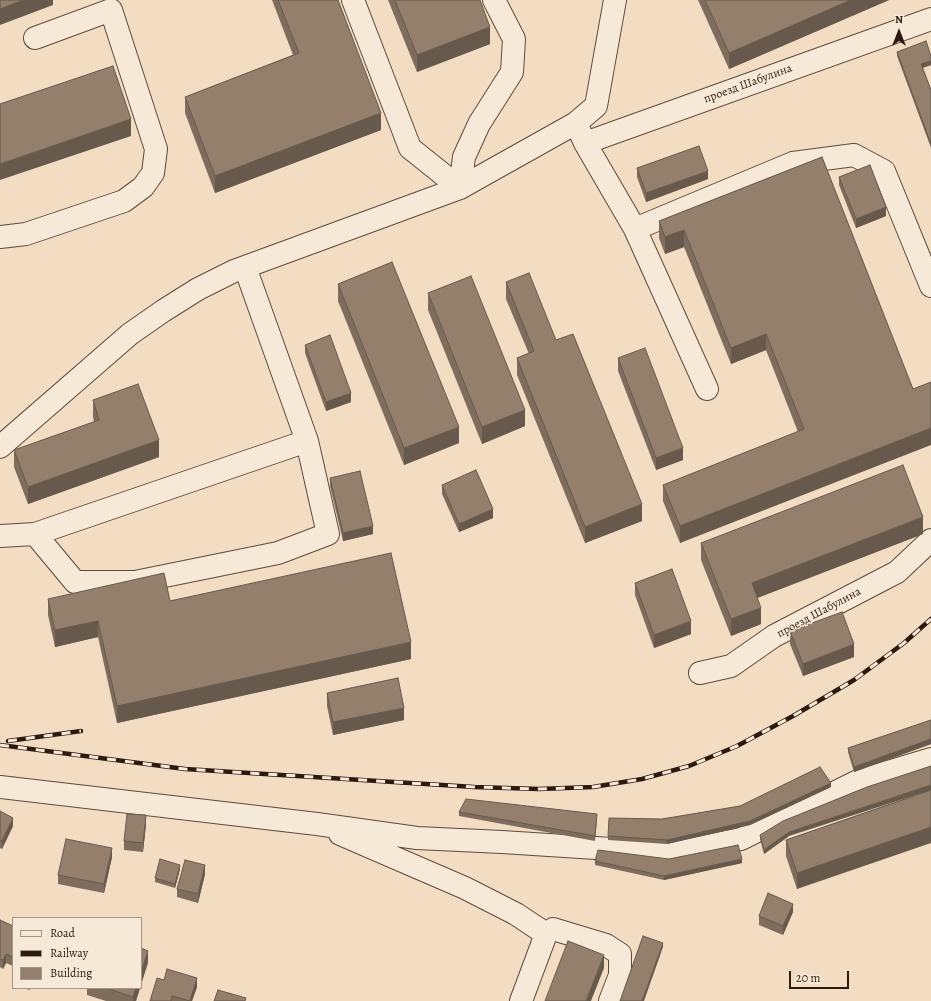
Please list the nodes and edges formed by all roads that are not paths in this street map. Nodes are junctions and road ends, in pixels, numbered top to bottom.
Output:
1 (354, 0) edge
2 (494, 0) edge
3 (615, 0) edge
4 (109, 5) edge
5 (931, 19) edge
6 (35, 38) dead end
7 (576, 123) junction
8 (585, 143) junction
9 (460, 188) junction
10 (635, 229) junction
11 (0, 237) edge
12 (245, 267) junction
13 (931, 286) edge
14 (707, 389) dead end
15 (307, 441) junction
16 (0, 447) edge
17 (35, 534) junction
18 (0, 536) edge
19 (931, 540) edge
20 (700, 673) dead end
21 (931, 759) edge
22 (0, 787) edge
23 (317, 824) junction
24 (546, 934) junction
25 (521, 1001) edge
26 (610, 1001) edge

1 - 9 street
2 - 9 street
3 - 7 street
4 - 6 street
4 - 11 street
5 - 8 street, проезд Шабулина
7 - 8 street
7 - 9 street
8 - 10 street
9 - 12 street
10 - 13 street
10 - 14 street
12 - 15 street
12 - 16 street
15 - 17 street
15 - 17 street
17 - 18 street
19 - 20 street, проезд Шабулина
21 - 23 street
22 - 23 street
23 - 24 street
24 - 25 street
24 - 26 street

